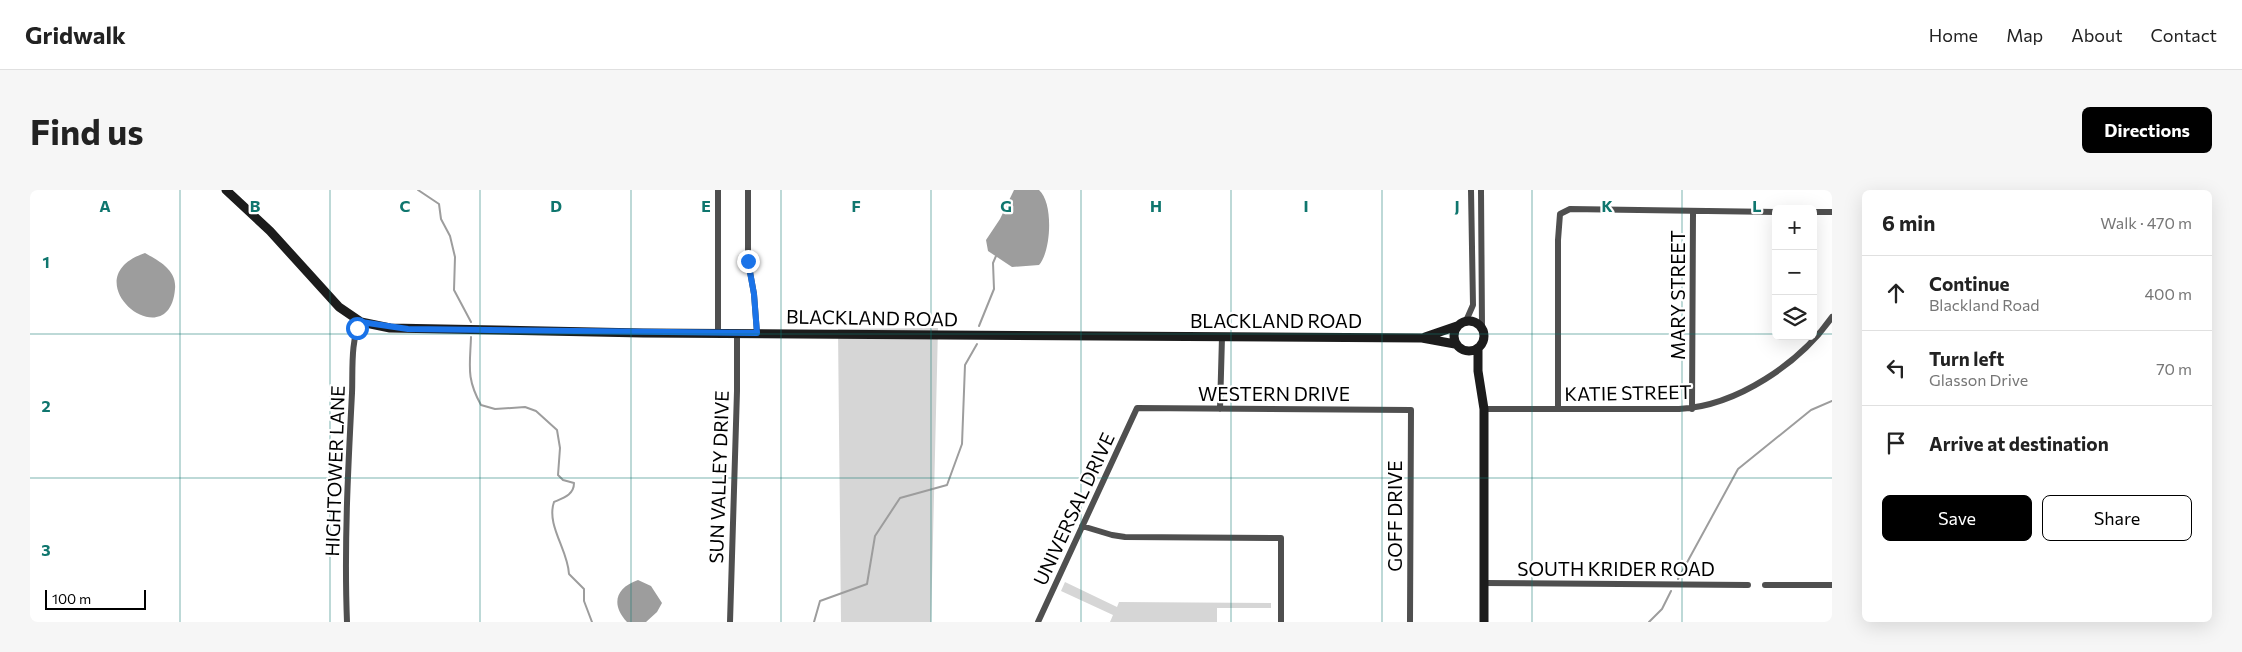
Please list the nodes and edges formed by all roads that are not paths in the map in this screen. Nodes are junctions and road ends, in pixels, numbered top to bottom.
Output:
1 (226, 190) edge
2 (718, 190) edge
3 (748, 190) edge
4 (1472, 190) edge
5 (1481, 190) edge
6 (1693, 211) junction
7 (1772, 212) edge
8 (1817, 212) edge
9 (1832, 212) edge
10 (1832, 317) edge
11 (1466, 321) junction
12 (361, 322) junction
13 (1457, 326) junction
14 (1482, 327) junction
15 (718, 333) junction
16 (737, 333) junction
17 (757, 333) junction
18 (1222, 337) junction
19 (1422, 338) junction
20 (1455, 344) junction
21 (1478, 348) junction
22 (1464, 350) junction
23 (1478, 370) junction
24 (1137, 408) joint
25 (1220, 409) junction
26 (1484, 409) junction
27 (1558, 409) junction
28 (1692, 409) junction
29 (1411, 410) joint
30 (1082, 526) junction
31 (1484, 583) junction
32 (1748, 585) dead end
33 (1765, 585) dead end
34 (1832, 586) edge
35 (347, 622) edge
36 (730, 622) edge
37 (1038, 622) edge
38 (1281, 622) edge
39 (1410, 622) edge
40 (1484, 622) edge

1 - 12 street, BLACKLAND ROAD
2 - 15 street
3 - 17 street
4 - 11 street
5 - 14 street
6 - 7 street
6 - 27 street
6 - 28 street, MARY STREET
8 - 9 street
10 - 28 street, KATIE STREET
11 - 13 street
11 - 14 street
12 - 15 street, BLACKLAND ROAD
12 - 35 street, HIGHTOWER LANE
13 - 19 street, BLACKLAND ROAD
13 - 20 street
14 - 21 street
15 - 16 street, BLACKLAND ROAD
16 - 17 street, BLACKLAND ROAD
16 - 36 street, SUN VALLEY DRIVE
17 - 18 street, BLACKLAND ROAD
18 - 19 street, BLACKLAND ROAD
18 - 25 street
19 - 20 street, BLACKLAND ROAD
20 - 22 street
21 - 22 street
21 - 23 street
22 - 23 street
23 - 26 street
24 - 25 street, WESTERN DRIVE
24 - 30 street, UNIVERSAL DRIVE
25 - 29 street, WESTERN DRIVE
26 - 27 street, KATIE STREET
26 - 31 street
27 - 28 street, KATIE STREET
29 - 39 street, GOFF DRIVE
30 - 37 street, UNIVERSAL DRIVE
30 - 38 street
31 - 32 street, SOUTH KRIDER ROAD
31 - 40 street
33 - 34 street

